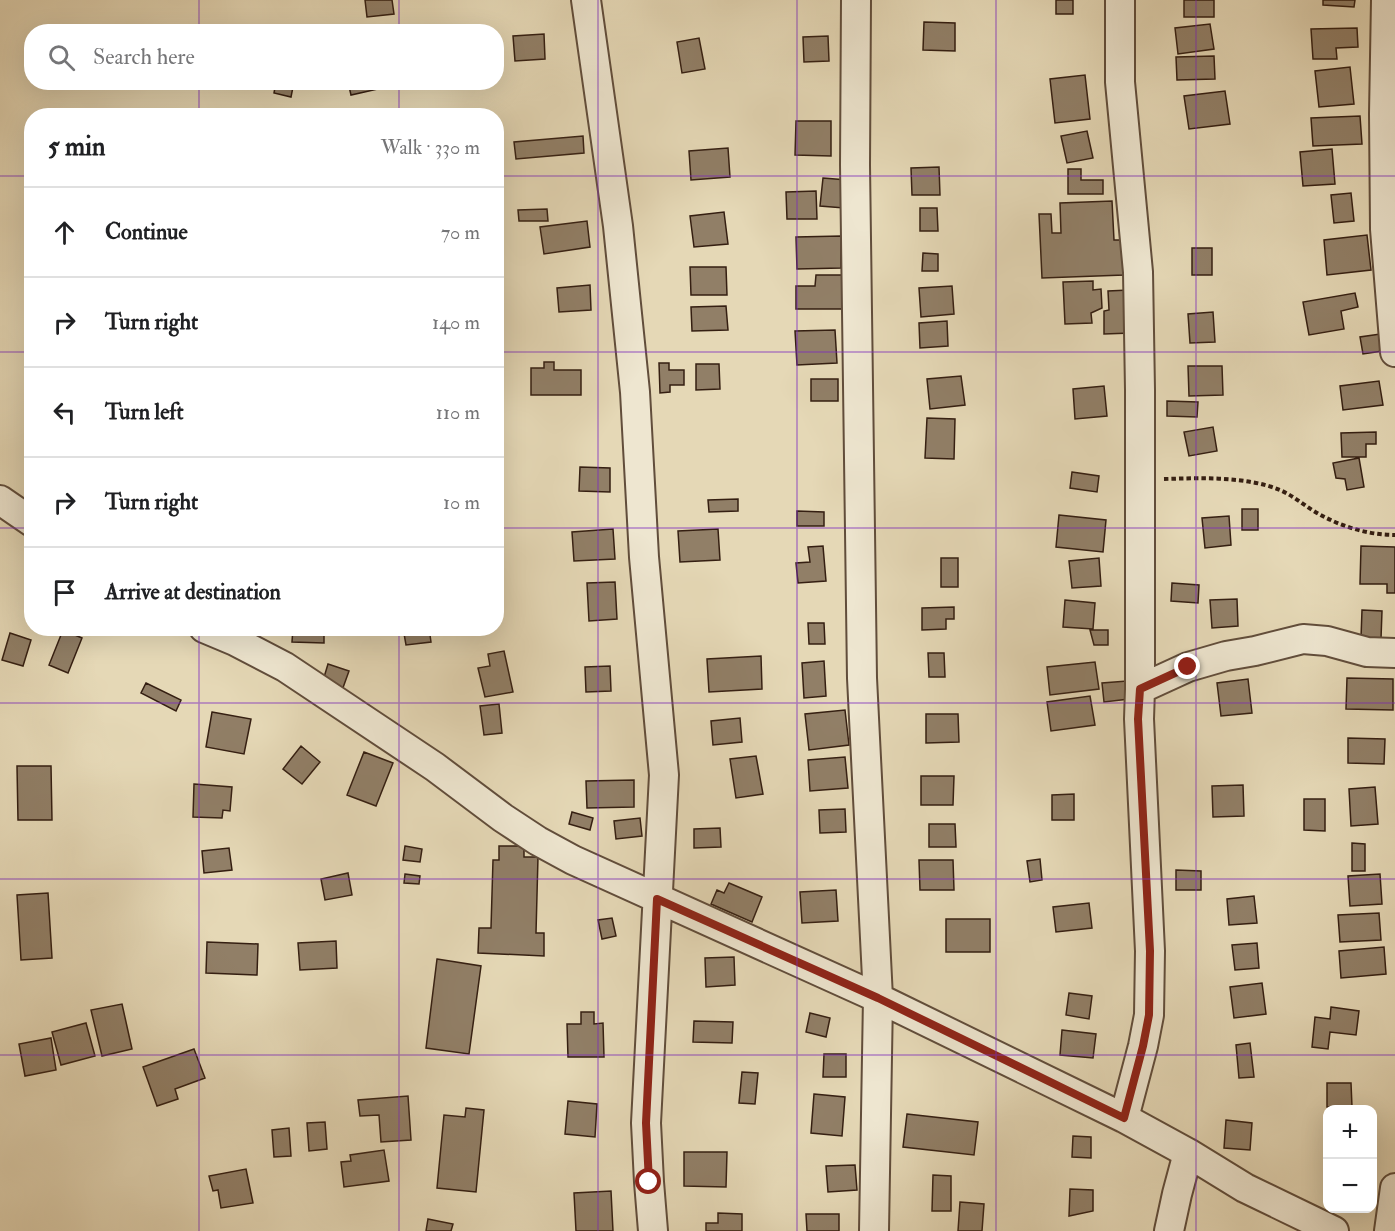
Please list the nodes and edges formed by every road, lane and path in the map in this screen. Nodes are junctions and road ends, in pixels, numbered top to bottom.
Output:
1 (586, 0) edge
2 (856, 0) edge
3 (1120, 0) edge
4 (1386, 0) edge
5 (1395, 352) edge
6 (1140, 479) junction
7 (0, 500) edge
8 (24, 516) edge
9 (1395, 535) edge
10 (223, 636) edge
11 (1395, 652) edge
12 (1140, 689) junction
13 (657, 899) junction
14 (878, 998) junction
15 (1124, 1118) junction
16 (1188, 1153) junction
17 (1395, 1188) edge
18 (653, 1231) edge
19 (874, 1231) edge
20 (1169, 1231) edge
21 (1334, 1231) edge
22 (1389, 1231) edge

1 - 13 street
2 - 14 street
3 - 6 street
4 - 5 street
6 - 9 path
6 - 12 street
7 - 8 street
10 - 13 street
11 - 12 street
12 - 15 street
13 - 14 street
13 - 18 street
14 - 15 street
14 - 19 street
15 - 16 street
16 - 20 street
16 - 21 street
17 - 22 street

